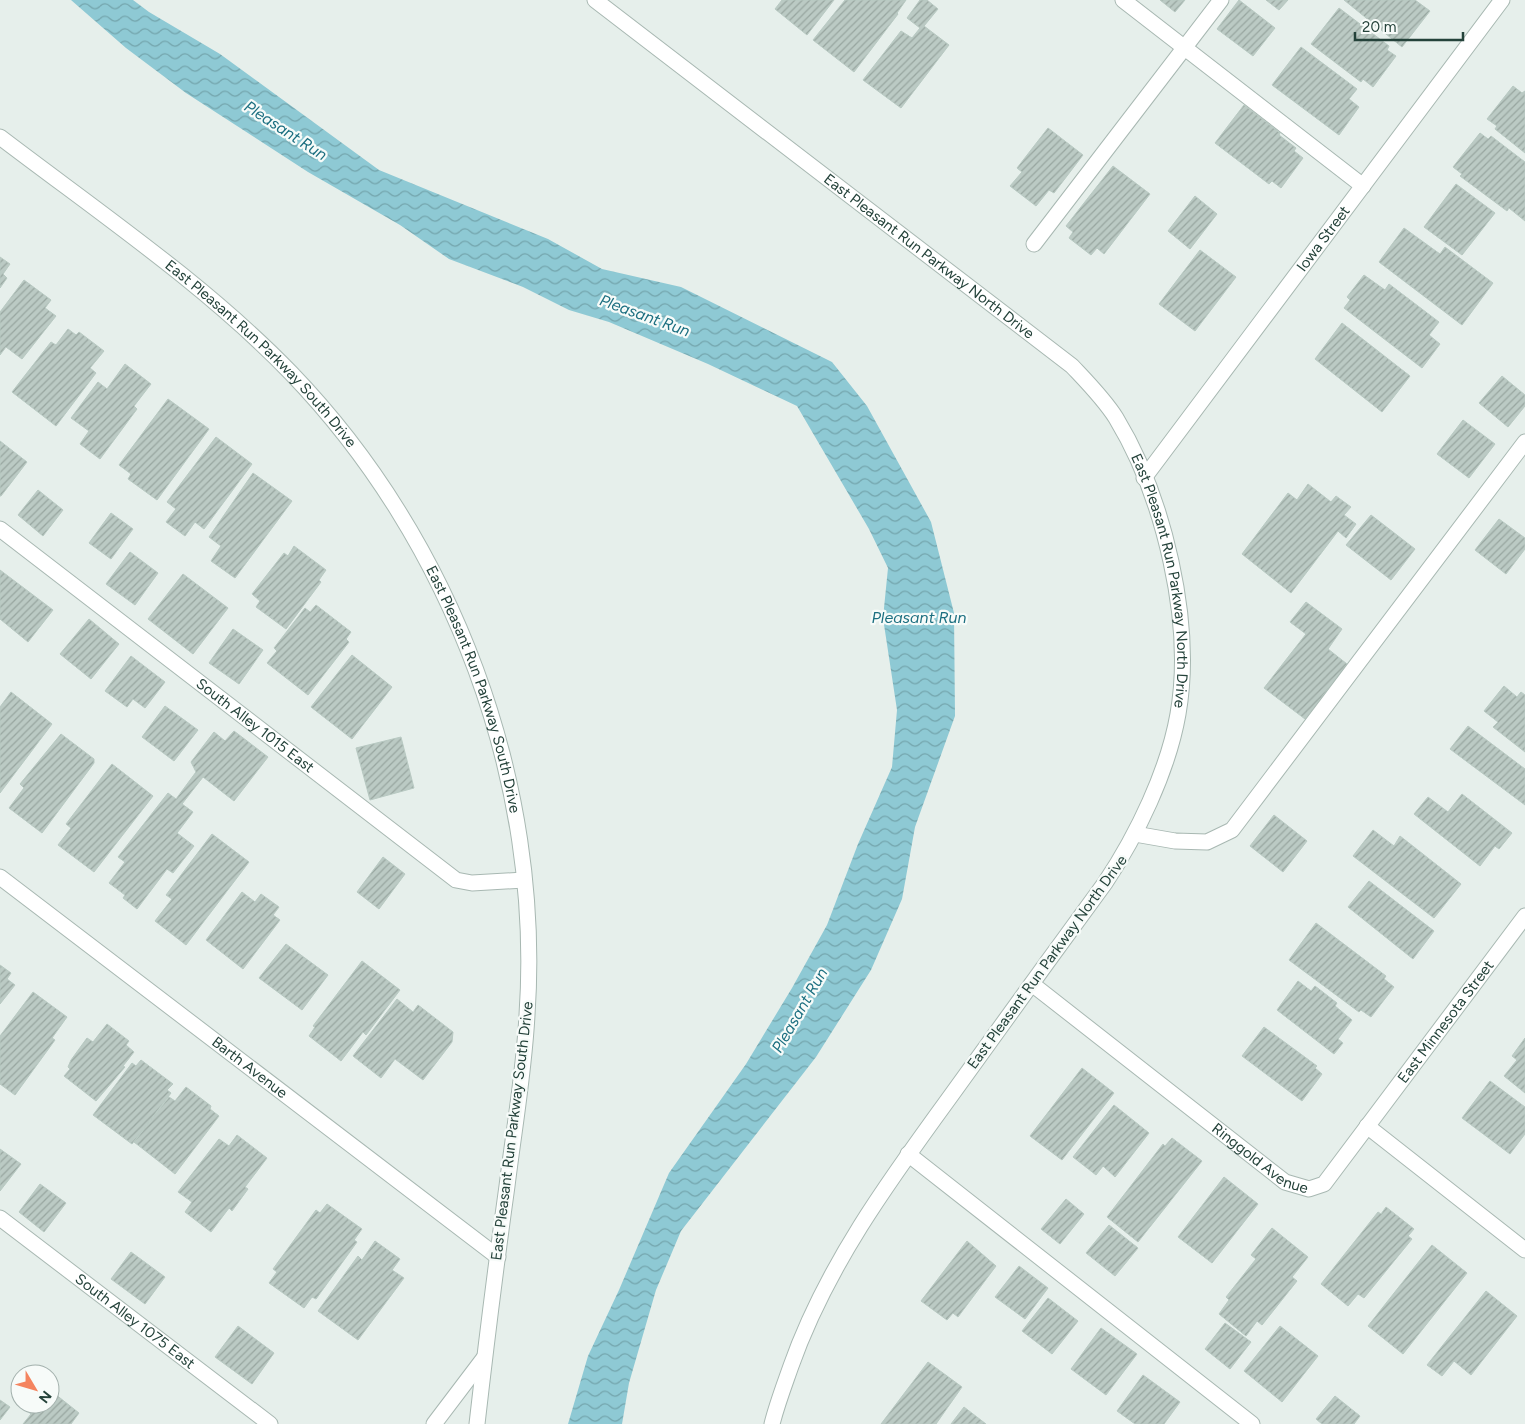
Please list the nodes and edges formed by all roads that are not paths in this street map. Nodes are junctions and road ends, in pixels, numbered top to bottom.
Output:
1 (595, 0) edge
2 (1123, 0) edge
3 (1220, 0) edge
4 (1502, 0) edge
5 (1184, 47) junction
6 (0, 137) edge
7 (1363, 186) junction
8 (1034, 244) dead end
9 (1525, 442) edge
10 (1144, 478) junction
11 (0, 529) edge
12 (1135, 834) junction
13 (0, 877) edge
14 (524, 880) junction
15 (1525, 916) edge
16 (1032, 984) junction
17 (1367, 1126) junction
18 (908, 1154) junction
19 (0, 1218) edge
20 (1525, 1250) edge
21 (498, 1257) junction
22 (485, 1356) junction
23 (270, 1424) edge
24 (434, 1424) edge
25 (477, 1424) edge
26 (772, 1424) edge
27 (1252, 1424) edge

1 - 10 street, East Pleasant Run Parkway North Drive
2 - 5 street
3 - 5 street
4 - 7 street, Iowa Street
5 - 7 street
5 - 8 street
6 - 14 street, East Pleasant Run Parkway South Drive
7 - 10 street, Iowa Street
9 - 12 street
10 - 12 street, East Pleasant Run Parkway North Drive
11 - 14 street, South Alley 1015 East
12 - 16 street, East Pleasant Run Parkway North Drive
13 - 21 street, Barth Avenue
14 - 21 street, East Pleasant Run Parkway South Drive
15 - 17 street, East Minnesota Street
16 - 17 street, Ringgold Avenue
16 - 18 street, East Pleasant Run Parkway North Drive
17 - 20 street
18 - 26 street, East Pleasant Run Parkway North Drive
18 - 27 street
19 - 23 street, South Alley 1075 East
21 - 22 street, East Pleasant Run Parkway South Drive
22 - 24 street
22 - 25 street, East Pleasant Run Parkway South Drive

